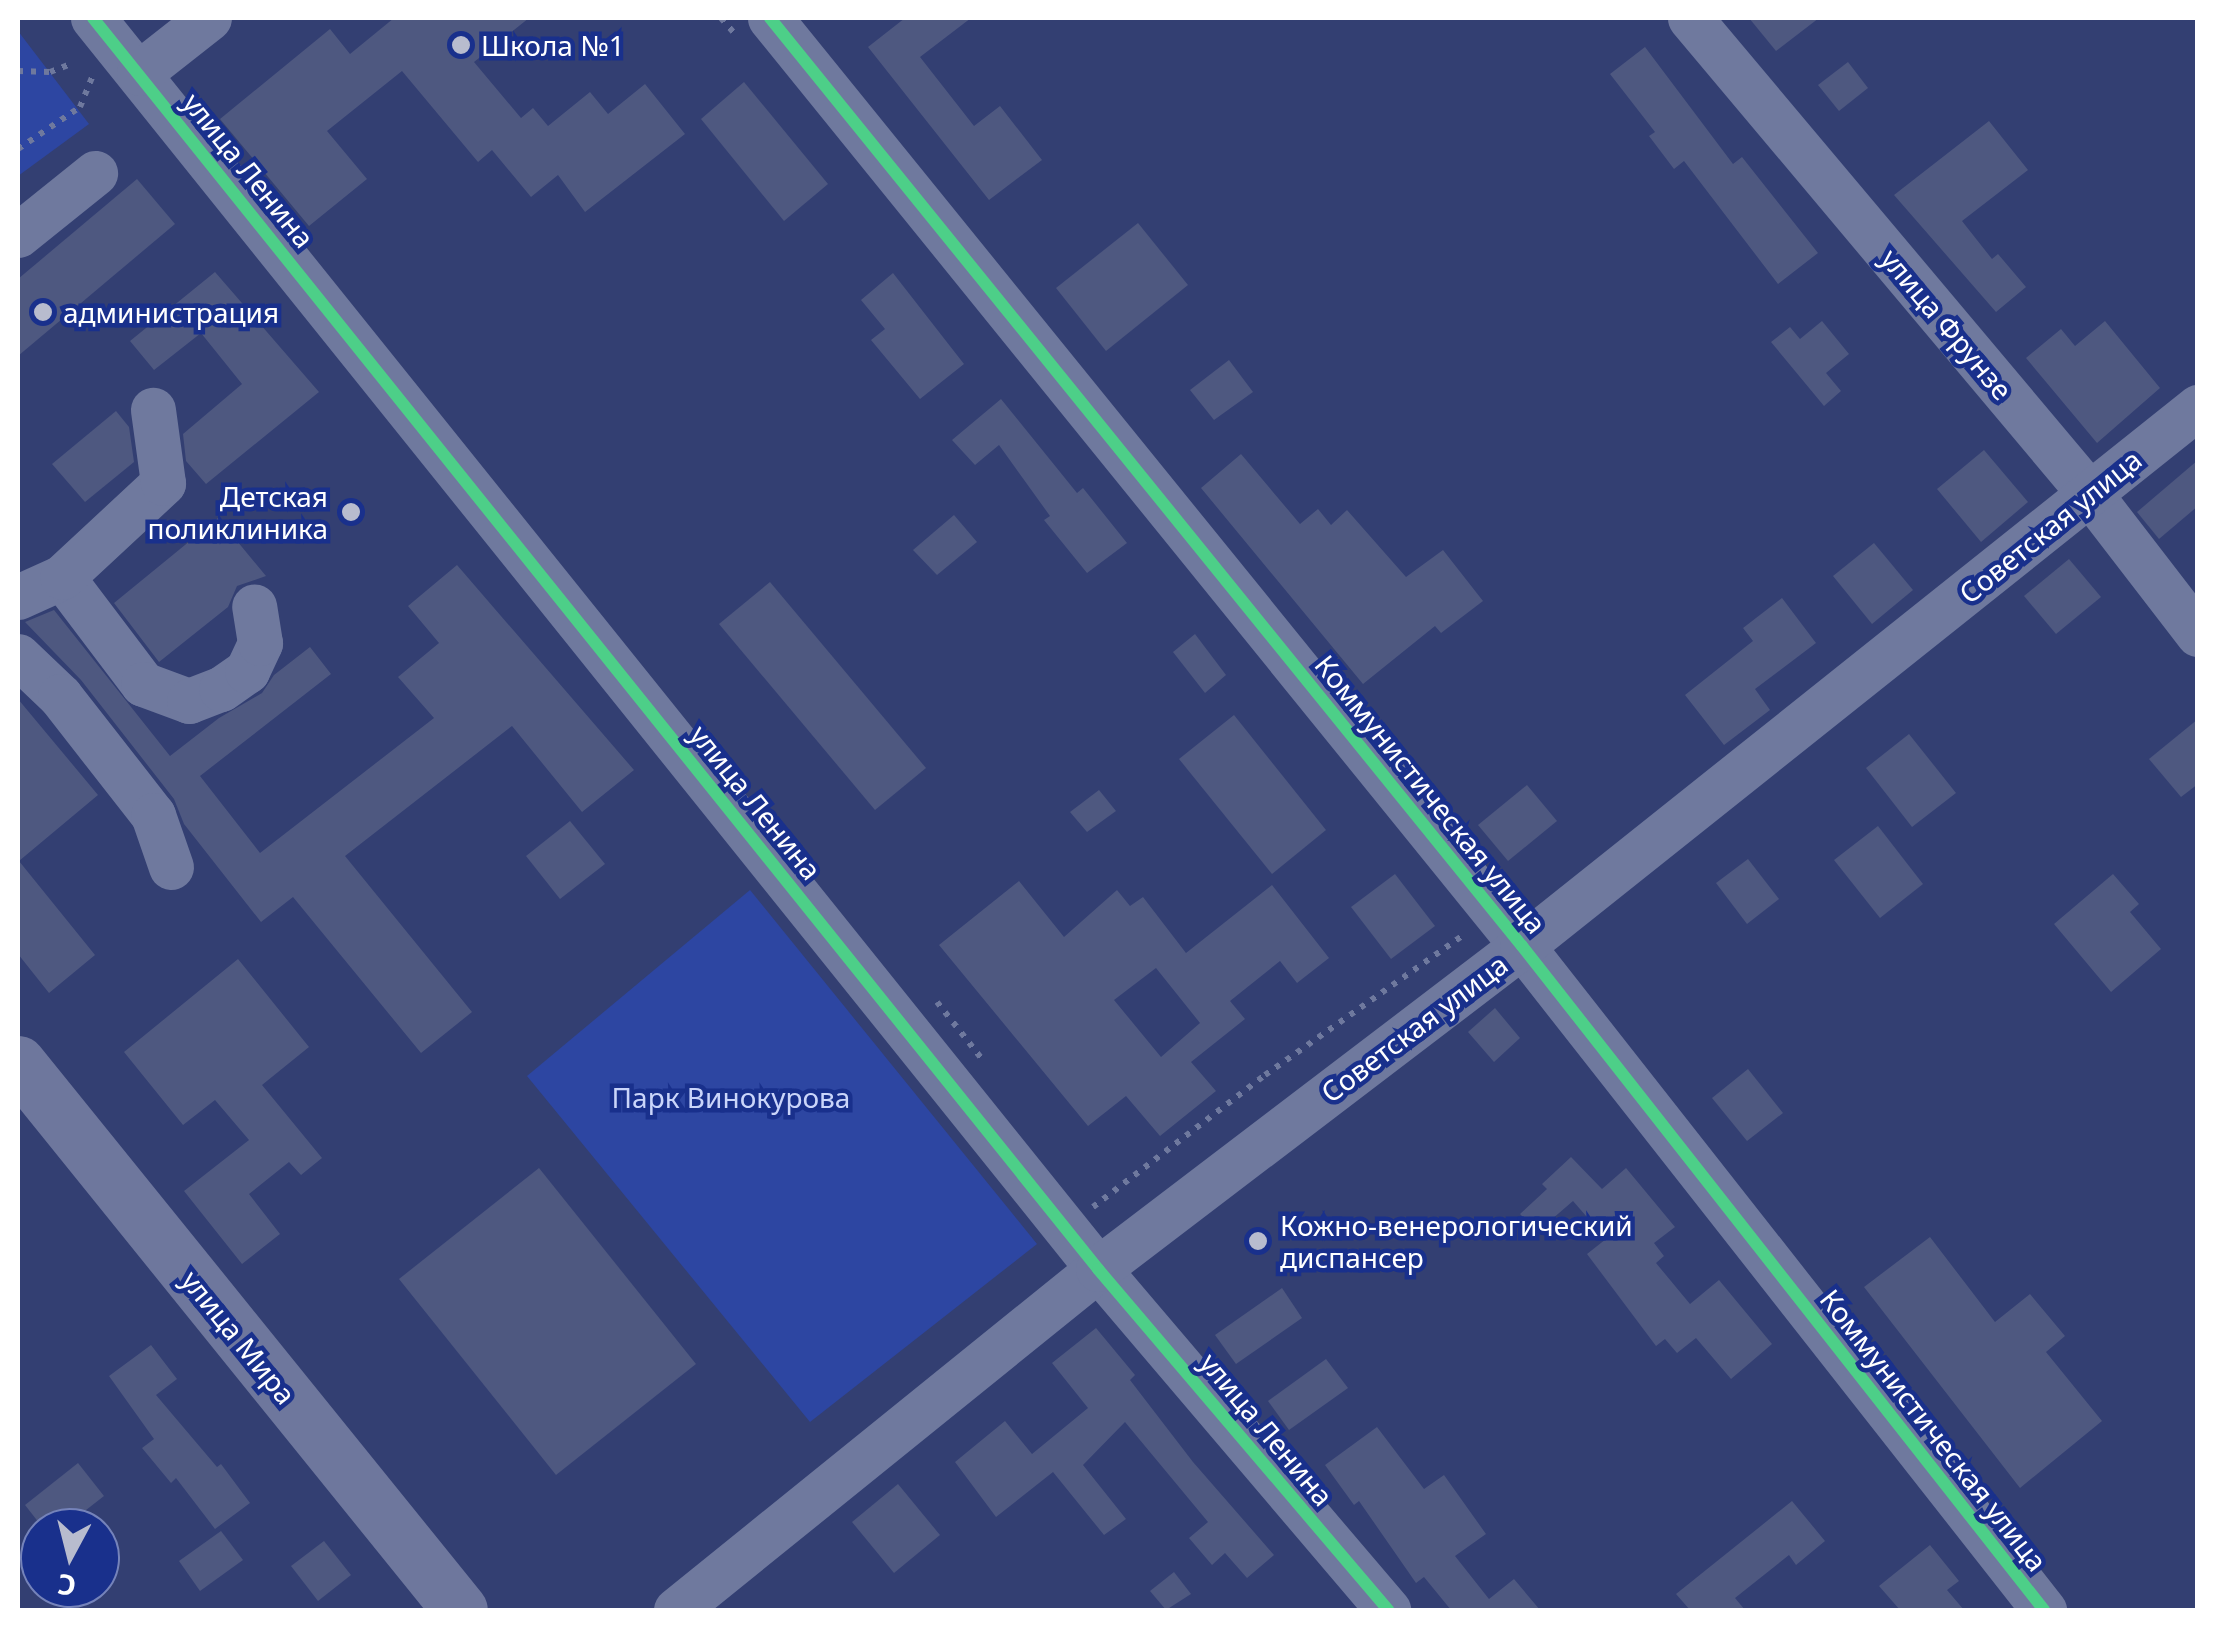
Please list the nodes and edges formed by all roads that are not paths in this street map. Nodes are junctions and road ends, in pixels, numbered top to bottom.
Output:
1 (93, 18) edge
2 (209, 18) edge
3 (770, 18) edge
4 (1690, 18) edge
5 (139, 73) junction
6 (95, 173) dead end
7 (18, 235) edge
8 (2198, 407) edge
9 (153, 410) dead end
10 (2090, 494) junction
11 (62, 576) junction
12 (18, 597) edge
13 (254, 606) dead end
14 (2198, 634) edge
15 (18, 656) edge
16 (171, 867) dead end
17 (1510, 931) junction
18 (18, 1064) edge
19 (1098, 1269) junction
20 (460, 1610) edge
21 (676, 1610) edge
22 (1388, 1610) edge
23 (2044, 1610) edge

1 - 5 street, улица Ленина
2 - 5 street
3 - 17 street, Коммунистическая улица
4 - 10 street, улица Фрунзе
5 - 19 street, улица Ленина
6 - 7 street
8 - 10 street, Советская улица
9 - 11 street
10 - 14 street, улица Фрунзе
10 - 17 street, Советская улица
11 - 12 street
11 - 13 street
15 - 16 street
17 - 19 street, Советская улица
17 - 23 street, Коммунистическая улица
18 - 20 main road, улица Мира
19 - 21 street, Советская улица
19 - 22 street, улица Ленина

